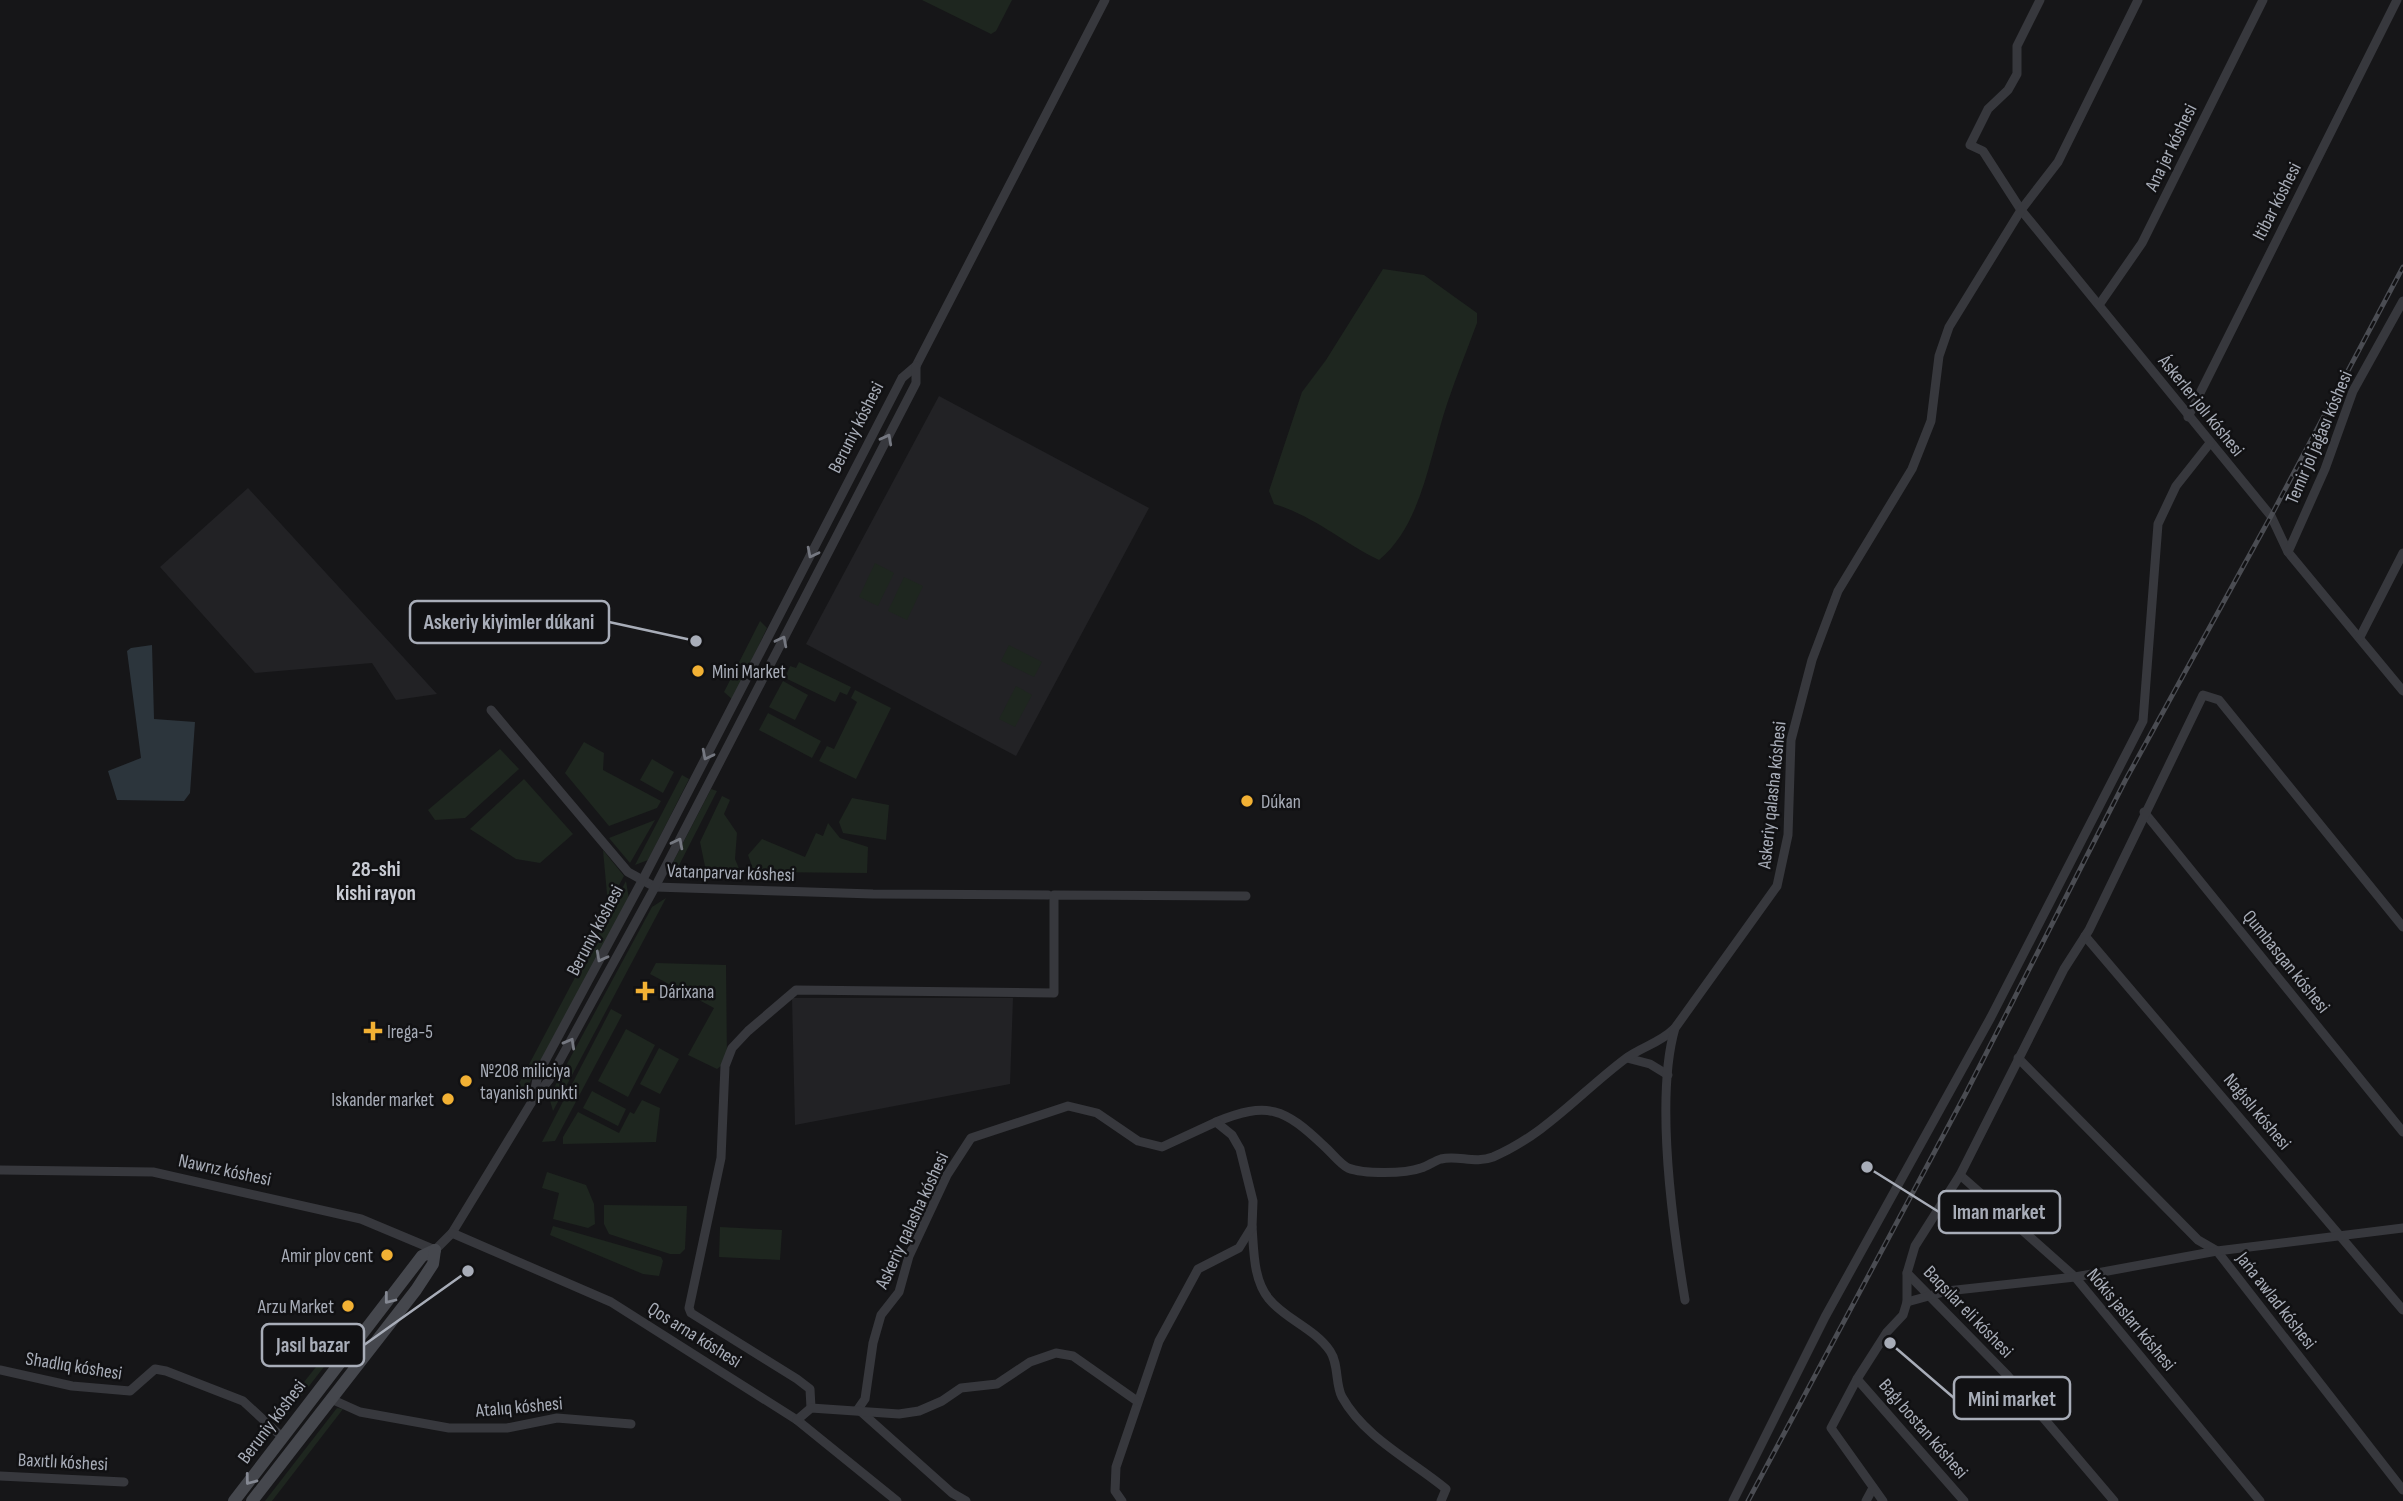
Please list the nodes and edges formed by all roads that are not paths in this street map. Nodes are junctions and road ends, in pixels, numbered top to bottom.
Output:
1 (1105, 0) edge
2 (2040, 0) edge
3 (2138, 0) edge
4 (2263, 0) edge
5 (2396, 0) edge
6 (2021, 210) junction
7 (2403, 301) edge
8 (2099, 305) junction
9 (916, 366) junction
10 (2188, 417) junction
11 (2210, 443) junction
12 (828, 522) junction
13 (840, 528) junction
14 (2288, 552) junction
15 (2403, 553) edge
16 (2360, 637) junction
17 (2403, 691) edge
18 (491, 710) dead end
19 (2144, 812) junction
20 (642, 881) junction
21 (655, 887) junction
22 (1051, 895) junction
23 (1245, 896) dead end
24 (2403, 927) edge
25 (2085, 936) junction
26 (1675, 1028) junction
27 (1627, 1058) junction
28 (2018, 1058) junction
29 (1668, 1075) junction
30 (533, 1100) junction
31 (1216, 1122) junction
32 (2403, 1132) edge
33 (0, 1164) edge
34 (0, 1170) edge
35 (1960, 1175) junction
36 (1252, 1227) junction
37 (2403, 1228) edge
38 (452, 1233) junction
39 (2341, 1235) junction
40 (435, 1250) junction
41 (2217, 1251) junction
42 (1908, 1273) junction
43 (2075, 1277) junction
44 (1928, 1296) junction
45 (1685, 1300) dead end
46 (1907, 1302) junction
47 (2403, 1310) edge
48 (0, 1370) edge
49 (1857, 1379) junction
50 (331, 1399) junction
51 (1137, 1401) junction
52 (811, 1408) junction
53 (858, 1409) junction
54 (797, 1420) junction
55 (631, 1424) dead end
56 (282, 1437) junction
57 (0, 1476) edge
58 (124, 1482) dead end
59 (1873, 1488) junction
60 (2403, 1490) edge
61 (234, 1501) edge
62 (252, 1501) edge
63 (897, 1501) edge
64 (966, 1501) edge
65 (1122, 1501) edge
66 (1441, 1501) edge
67 (1733, 1501) edge
68 (1866, 1501) edge
69 (1883, 1501) edge
70 (1964, 1501) edge
71 (2114, 1501) edge
72 (2260, 1501) edge

1 - 9 street
2 - 6 street, Áskerler jolı kóshesi
3 - 6 street
4 - 8 street, Ana jer kóshesi
5 - 10 street, Itibar kóshesi
6 - 8 street, Áskerler jolı kóshesi
6 - 26 street, Askeriy qalasha kóshesi
7 - 14 street, Temir jol jaǵası kóshesi
8 - 10 street, Áskerler jolı kóshesi
9 - 12 street, Beruniy kóshesi
13 -> 9 street, Beruniy kóshesi
10 - 11 street, Áskerler jolı kóshesi
11 - 14 street, Áskerler jolı kóshesi
11 - 67 street
12 - 13 street
12 -> 20 street, Beruniy kóshesi
21 -> 13 street, Beruniy kóshesi
14 - 16 street, Áskerler jolı kóshesi
15 - 16 street
16 - 17 street, Áskerler jolı kóshesi
18 - 20 street, Vatanparvar kóshesi
19 - 24 street
19 - 25 street
19 - 32 street, Qumbasqan kóshesi
20 - 21 street, Vatanparvar kóshesi
20 -> 30 street, Beruniy kóshesi
21 - 22 street, Vatanparvar kóshesi
30 -> 21 street, Beruniy kóshesi
22 - 23 street, Vatanparvar kóshesi
22 - 52 street
25 - 28 street
25 - 39 street, Naǵıslı kóshesi
26 - 27 street, Askeriy qalasha kóshesi
26 - 29 street, Askeriy qalasha kóshesi
27 - 29 street
27 - 31 street, Askeriy qalasha kóshesi
28 - 35 street
28 - 41 street, Jańa awlad kóshesi
29 - 45 street, Askeriy qalasha kóshesi
30 - 38 street
31 - 36 street
31 - 53 street, Askeriy qalasha kóshesi
33 - 34 street
34 - 40 street, Nawrız kóshesi
35 - 42 street
35 - 43 street, Nókis jasları kóshesi
36 - 51 street
36 - 66 street
37 - 39 street
38 - 40 street
38 - 54 street, Qos arna kóshesi
39 - 41 street
39 - 47 street, Naǵıslı kóshesi
40 - 50 street, Beruniy kóshesi
40 -> 56 street, Beruniy kóshesi
41 - 43 street
41 - 60 street, Jańa awlad kóshesi
42 - 44 street, Baqsılar eli kóshesi
42 - 46 street
43 - 44 street
43 - 72 street, Nókis jasları kóshesi
44 - 46 street
44 - 71 street, Baqsılar eli kóshesi
46 - 49 street
48 - 56 street, Shadlıq kóshesi
49 - 59 street
49 - 70 street, Baǵı bostan kóshesi
50 - 55 street, Atalıq kóshesi
50 - 62 street, Beruniy kóshesi
51 - 53 street
51 - 65 street
52 - 53 street
52 - 54 street
53 - 64 street
54 - 63 street, Qos arna kóshesi
56 -> 61 street, Beruniy kóshesi
57 - 58 street, Baxıtlı kóshesi
59 - 68 street
59 - 69 street

